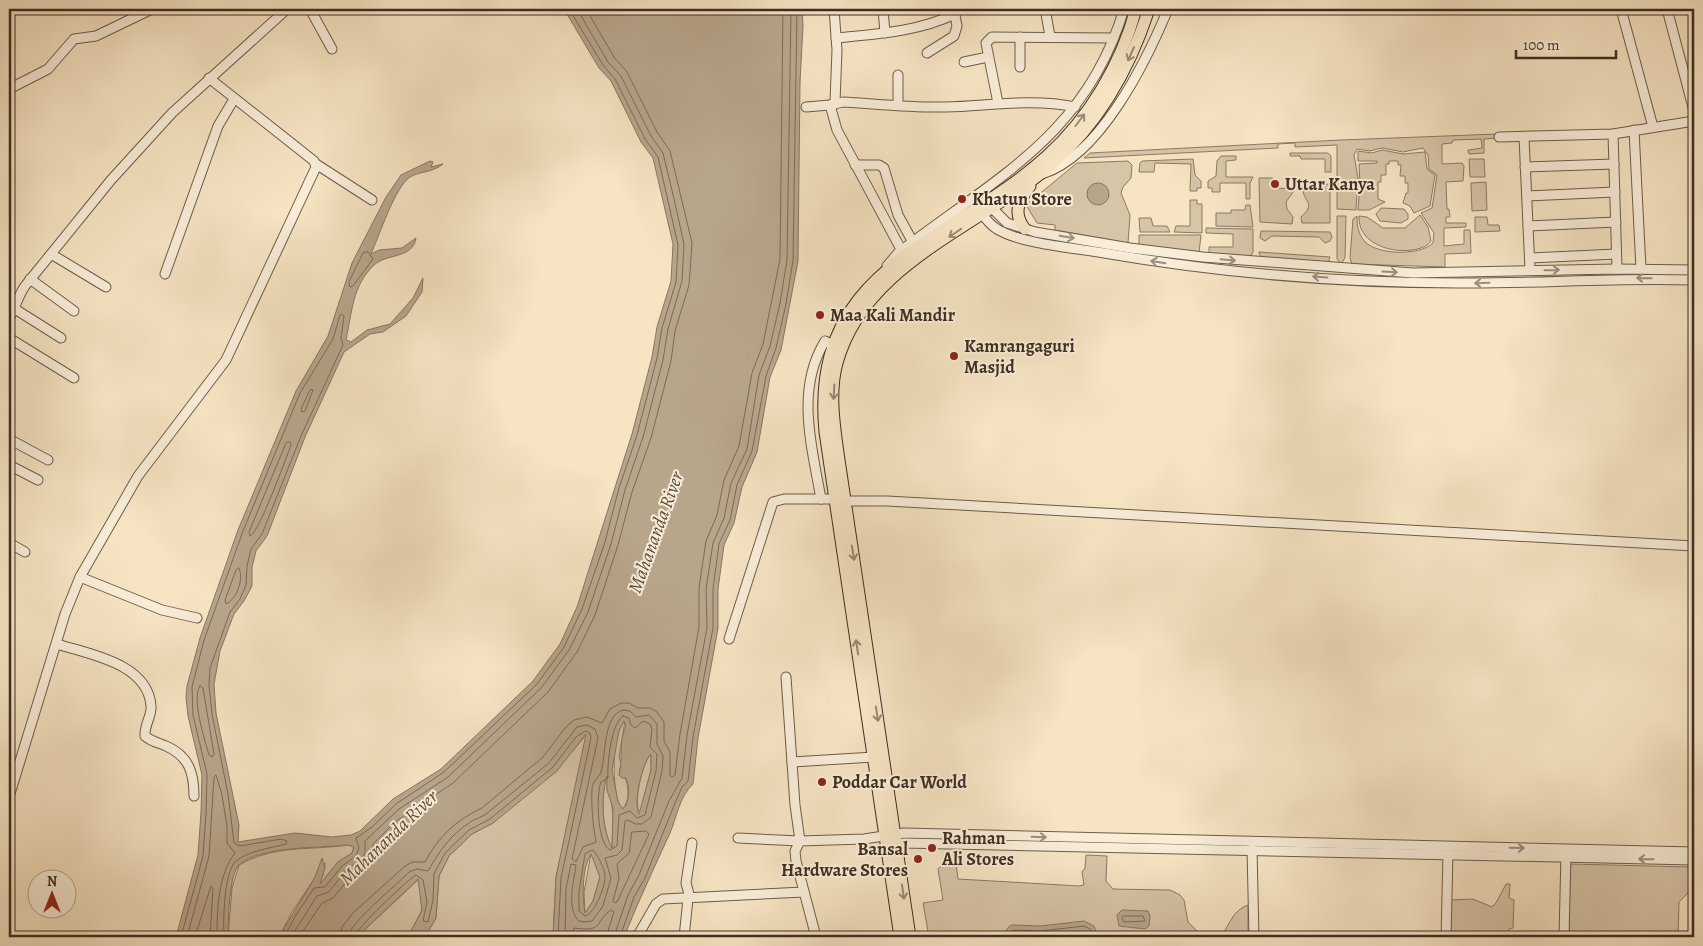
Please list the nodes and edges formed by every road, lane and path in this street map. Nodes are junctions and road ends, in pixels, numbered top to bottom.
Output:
1 (152, 9) edge
2 (287, 9) edge
3 (310, 9) edge
4 (834, 9) edge
5 (883, 9) edge
6 (1045, 9) edge
7 (1124, 9) edge
8 (1136, 9) edge
9 (1148, 9) edge
10 (1168, 9) edge
11 (1621, 9) edge
12 (1668, 9) edge
13 (954, 12) edge
14 (885, 33) junction
15 (1050, 36) junction
16 (1020, 37) junction
17 (836, 38) junction
18 (1114, 38) junction
19 (332, 49) dead end
20 (927, 53) dead end
21 (988, 57) junction
22 (964, 62) dead end
23 (1020, 67) dead end
24 (898, 75) dead end
25 (209, 78) junction
26 (9, 89) edge
27 (234, 99) junction
28 (998, 103) junction
29 (832, 104) junction
30 (898, 105) junction
31 (806, 106) dead end
32 (1075, 107) junction
33 (1694, 111) edge
34 (1694, 122) edge
35 (1653, 127) junction
36 (1634, 130) junction
37 (1613, 134) junction
38 (1524, 137) junction
39 (1499, 138) dead end
40 (316, 164) junction
41 (1614, 164) junction
42 (855, 165) junction
43 (1525, 167) junction
44 (1039, 175) junction
45 (1615, 192) junction
46 (1527, 196) junction
47 (372, 200) dead end
48 (982, 205) junction
49 (1616, 222) junction
50 (1528, 226) junction
51 (1025, 229) junction
52 (1040, 238) junction
53 (914, 245) junction
54 (903, 253) junction
55 (1131, 253) junction
56 (50, 254) junction
57 (1616, 254) junction
58 (1530, 258) junction
59 (1295, 265) junction
60 (1617, 269) junction
61 (1641, 269) junction
62 (1530, 270) junction
63 (1694, 270) edge
64 (165, 274) dead end
65 (1295, 276) junction
66 (30, 279) junction
67 (1694, 281) edge
68 (106, 287) dead end
69 (15, 309) junction
70 (74, 311) dead end
71 (9, 318) edge
72 (9, 338) edge
73 (61, 338) dead end
74 (839, 345) junction
75 (74, 378) dead end
76 (9, 439) edge
77 (48, 460) dead end
78 (9, 465) edge
79 (38, 480) dead end
80 (821, 499) junction
81 (840, 500) junction
82 (9, 543) edge
83 (1694, 546) edge
84 (24, 552) dead end
85 (80, 577) junction
86 (197, 618) dead end
87 (729, 639) dead end
88 (56, 644) junction
89 (786, 677) dead end
90 (874, 757) junction
91 (792, 762) junction
92 (194, 796) dead end
93 (9, 797) edge
94 (738, 838) dead end
95 (891, 840) junction
96 (800, 841) junction
97 (692, 843) dead end
98 (1252, 849) junction
99 (1694, 852) edge
100 (1566, 853) junction
101 (1448, 854) junction
102 (1694, 860) edge
103 (804, 892) junction
104 (689, 898) junction
105 (637, 937) edge
106 (684, 937) edge
107 (816, 937) edge
108 (900, 937) edge
109 (910, 937) edge
110 (1254, 937) edge
111 (1446, 937) edge
112 (1564, 937) edge

1 - 26 street
2 - 25 street
3 - 19 street
4 - 17 street
5 - 14 street
6 - 15 street
7 - 18 street
48 -> 8 main road
9 -> 44 main road
10 - 44 street
11 - 35 street
12 - 33 street
13 - 14 street
13 - 20 street
14 - 17 street
15 - 16 street
15 - 18 street
16 - 21 street
16 - 23 street
17 - 29 street
18 - 32 street
21 - 22 street
21 - 28 street
24 - 30 street
25 - 27 street
25 - 56 street
27 - 40 street
27 - 64 street
28 - 30 street
28 - 32 street
29 - 30 street
29 - 31 street
29 - 42 street
32 - 48 street
34 - 35 street
35 - 36 street
36 - 37 street
36 - 61 street
37 - 38 street
37 - 41 street
38 - 39 street
38 - 43 street
40 - 47 street
40 - 85 street
41 - 43 street
41 - 45 street
42 - 53 street
42 - 54 street
43 - 46 street
44 - 48 main road
44 - 51 main road
45 - 46 street
45 - 49 street
46 - 50 street
48 - 51 street
48 - 52 street
48 - 53 main road
48 -> 74 main road
49 - 50 street
49 - 57 street
50 - 58 street
51 - 52 street
52 - 55 street
53 - 54 main road
54 - 74 main road
55 -> 59 street
65 -> 55 street
56 - 66 street
56 - 68 street
57 - 58 street
57 - 60 street
58 - 62 street
59 -> 62 street
59 - 65 street
60 - 61 street
62 -> 60 street
61 - 63 street
63 - 67 street
67 -> 65 street
66 - 69 street
66 - 70 street
69 - 71 street
69 - 73 street
72 - 75 street
74 - 80 street
74 -> 81 main road
74 - 81 main road
76 - 77 street
78 - 79 street
80 - 81 street
80 - 87 street
81 - 83 street
90 -> 81 main road
81 -> 95 main road
82 - 84 street
85 - 86 street
85 - 88 street
88 - 92 street
88 - 93 street
89 - 91 street
90 - 91 street
90 - 95 main road
91 - 96 street
94 - 96 street
95 - 96 street
95 - 98 street
95 -> 100 street
95 - 108 main road
95 -> 109 main road
96 - 103 street
97 - 104 street
98 - 101 street
98 - 110 street
99 - 100 street
100 - 101 street
102 -> 100 street
100 - 112 street
101 - 111 street
103 - 104 street
103 - 107 street
104 - 105 street
104 - 106 street

